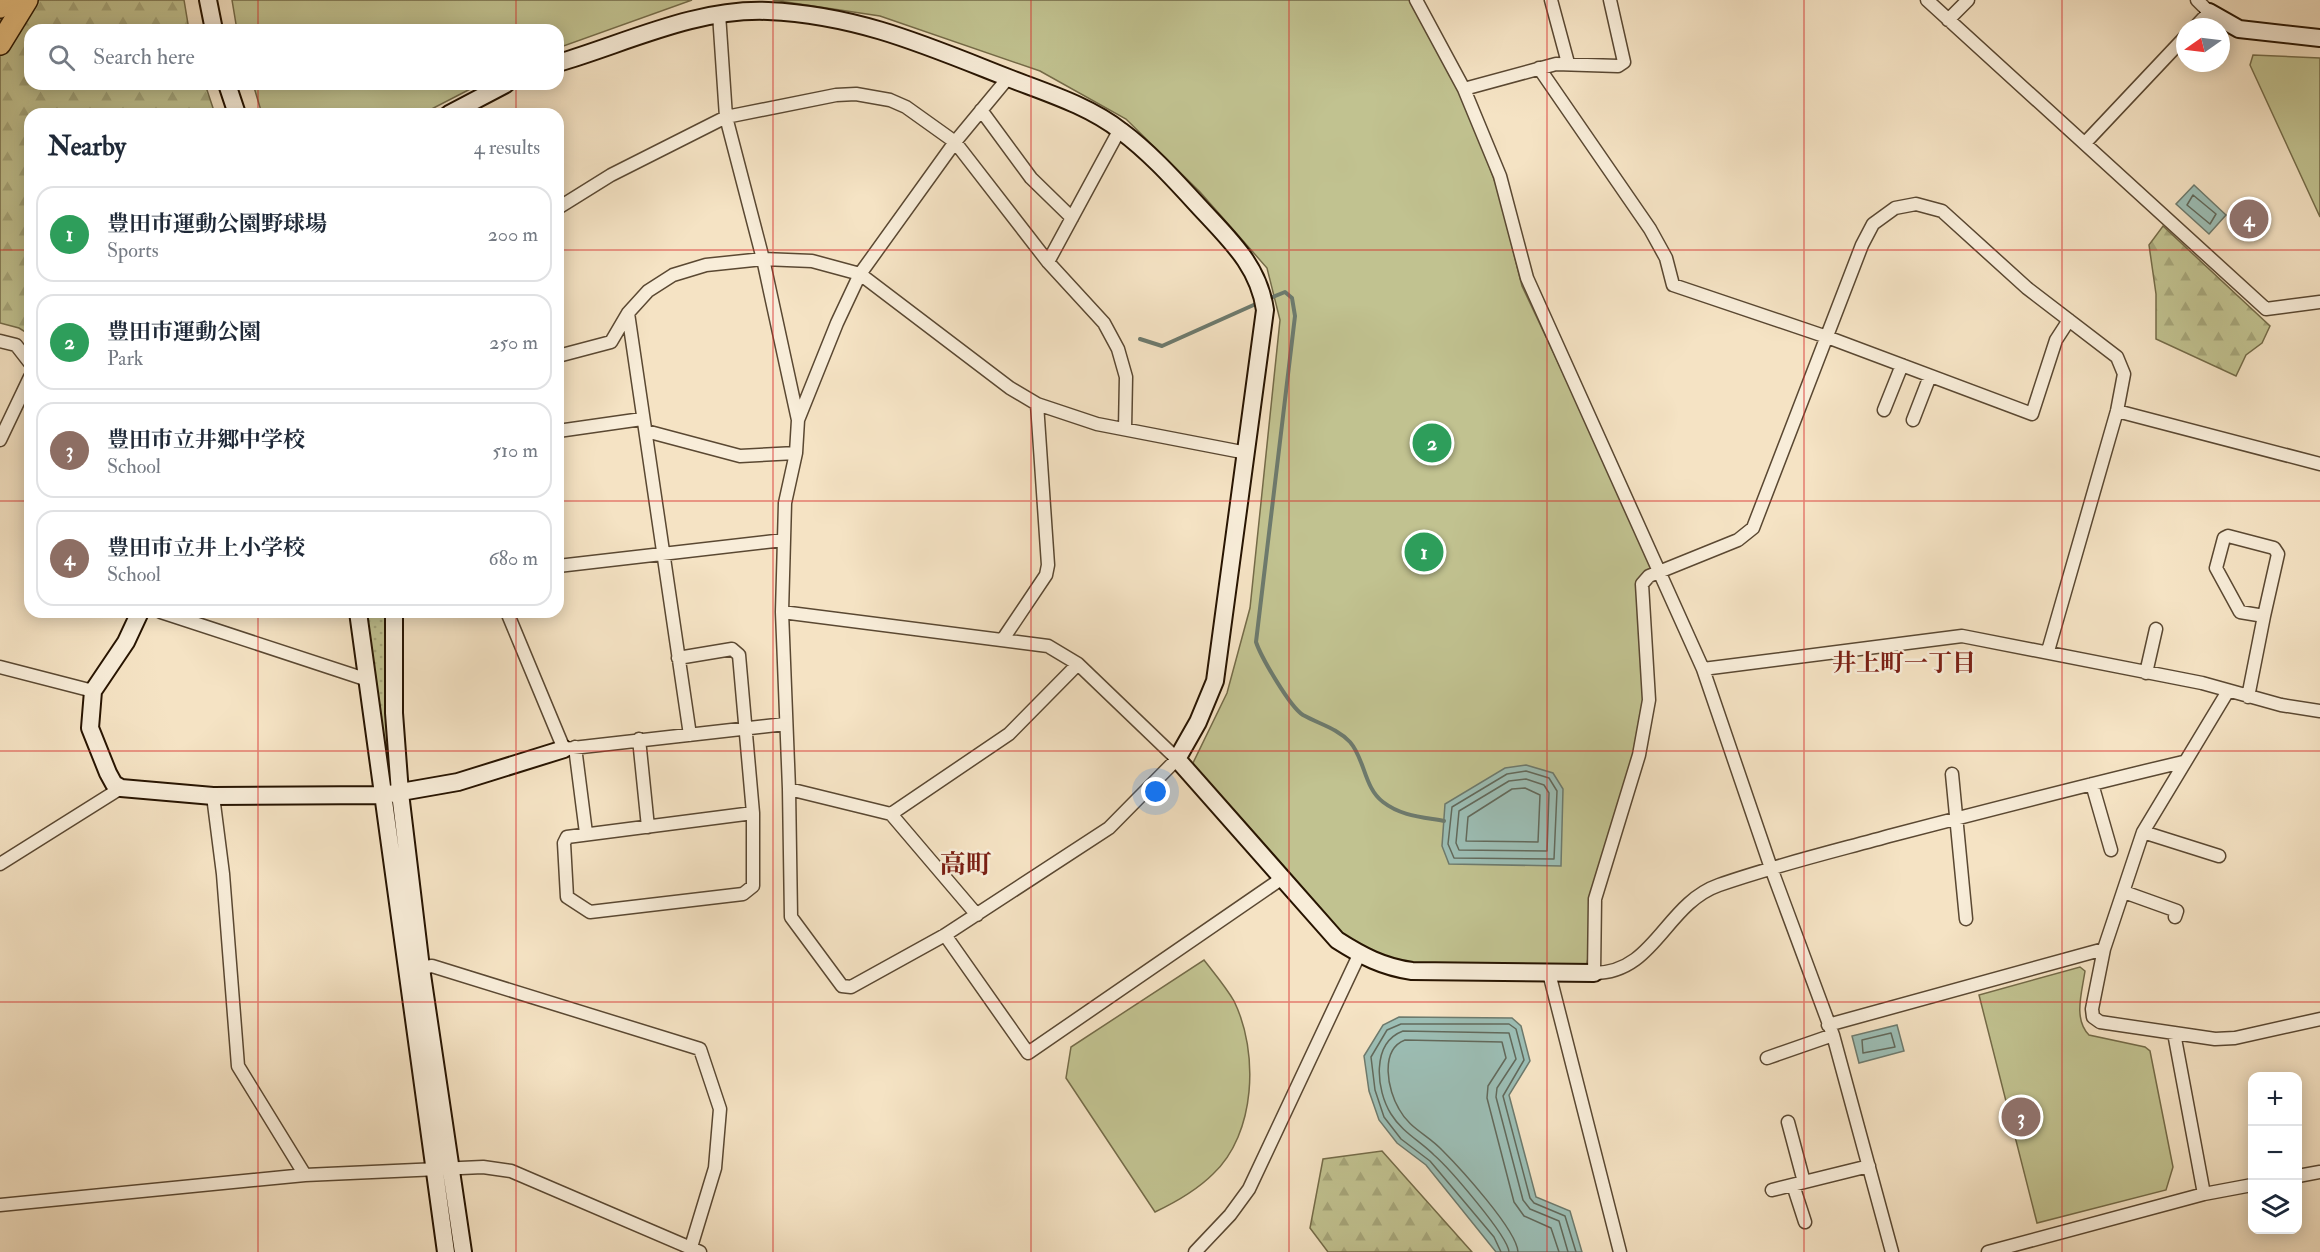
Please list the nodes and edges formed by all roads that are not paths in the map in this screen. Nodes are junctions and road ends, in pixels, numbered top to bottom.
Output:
1 (4, 0) edge
2 (27, 0) edge
3 (208, 0) edge
4 (1416, 0) edge
5 (1551, 0) edge
6 (1610, 0) edge
7 (1927, 0) edge
8 (1968, 0) edge
9 (2203, 6) edge
10 (0, 7) edge
11 (719, 7) edge
12 (1948, 20) junction
13 (213, 24) edge
14 (2320, 38) edge
15 (0, 44) edge
16 (2176, 47) edge
17 (564, 61) edge
18 (1568, 63) junction
19 (1539, 68) junction
20 (1008, 78) junction
21 (1464, 89) junction
22 (230, 90) edge
23 (495, 90) edge
24 (235, 108) edge
25 (460, 108) edge
26 (981, 110) junction
27 (726, 117) junction
28 (1120, 129) junction
29 (955, 142) junction
30 (2086, 142) junction
31 (564, 204) edge
32 (1072, 218) junction
33 (763, 259) junction
34 (1048, 262) junction
35 (860, 274) junction
36 (2320, 302) edge
37 (628, 313) junction
38 (2069, 320) junction
39 (1827, 337) junction
40 (0, 341) edge
41 (564, 354) edge
42 (24, 355) edge
43 (1902, 365) junction
44 (1930, 376) junction
45 (24, 390) edge
46 (1037, 404) junction
47 (1884, 410) dead end
48 (2116, 411) junction
49 (798, 420) junction
50 (1913, 420) dead end
51 (644, 425) junction
52 (1125, 429) junction
53 (564, 431) edge
54 (0, 441) edge
55 (796, 453) junction
56 (1247, 453) junction
57 (2320, 464) edge
58 (783, 540) junction
59 (663, 554) junction
60 (564, 565) edge
61 (1658, 572) junction
62 (782, 612) junction
63 (2264, 616) junction
64 (137, 618) edge
65 (178, 618) edge
66 (359, 618) edge
67 (394, 618) edge
68 (510, 618) edge
69 (2156, 629) dead end
70 (1003, 639) junction
71 (2048, 651) junction
72 (678, 658) junction
73 (1078, 664) junction
74 (0, 668) edge
75 (1703, 669) junction
76 (2146, 673) junction
77 (368, 680) junction
78 (93, 691) junction
79 (2228, 692) junction
80 (2248, 697) junction
81 (2320, 711) edge
82 (785, 724) junction
83 (747, 729) junction
84 (690, 735) junction
85 (639, 739) junction
86 (569, 748) junction
87 (1177, 759) junction
88 (2183, 762) junction
89 (1952, 774) dead end
90 (2092, 784) junction
91 (121, 788) junction
92 (789, 789) junction
93 (392, 794) junction
94 (213, 796) junction
95 (753, 813) junction
96 (891, 814) junction
97 (1956, 819) junction
98 (648, 827) junction
99 (2143, 832) junction
100 (586, 833) junction
101 (2111, 850) dead end
102 (2219, 856) dead end
103 (0, 864) edge
104 (1771, 868) junction
105 (1281, 879) junction
106 (2124, 892) junction
107 (977, 915) junction
108 (2175, 917) dead end
109 (1966, 919) dead end
110 (945, 935) junction
111 (2104, 948) junction
112 (1359, 955) junction
113 (421, 968) junction
114 (1549, 973) junction
115 (1594, 973) junction
116 (2320, 1019) edge
117 (1831, 1030) junction
118 (2174, 1033) junction
119 (1767, 1058) dead end
120 (1788, 1122) dead end
121 (1869, 1166) junction
122 (451, 1168) junction
123 (434, 1169) junction
124 (2320, 1172) edge
125 (305, 1175) junction
126 (2302, 1175) edge
127 (1799, 1184) junction
128 (2248, 1186) edge
129 (1772, 1190) dead end
130 (2204, 1194) junction
131 (0, 1205) edge
132 (1805, 1222) dead end
133 (696, 1249) edge
134 (446, 1252) edge
135 (463, 1252) edge
136 (1195, 1252) edge
137 (1620, 1252) edge
138 (1892, 1252) edge
139 (1988, 1252) edge

1 - 10 highway
2 - 15 highway
3 - 13 street
4 - 21 street
5 - 18 street
6 - 18 street
7 - 12 street
8 - 12 street
9 - 14 street
11 - 17 street
11 - 20 street
11 - 27 street
12 - 30 street
16 - 30 street
18 - 19 street
19 - 21 street
19 - 39 street
20 - 26 street
20 - 28 street
21 - 61 street
22 - 24 street
23 - 25 street
26 - 29 street
26 - 32 street
27 - 29 street
27 - 31 street
27 - 33 street
28 - 32 street
28 - 56 street
29 - 34 street
29 - 35 street
30 - 36 street
32 - 34 street
33 - 35 street
33 - 37 street
33 - 49 street
34 - 52 street
35 - 46 street
35 - 49 street
37 - 41 street
37 - 51 street
38 - 39 street
38 - 44 street
38 - 48 street
39 - 43 street
39 - 61 street
40 - 42 street
43 - 44 street
43 - 47 street
44 - 50 street
45 - 54 street
46 - 52 street
46 - 70 street
48 - 57 street
48 - 71 street
49 - 55 street
51 - 53 street
51 - 55 street
51 - 59 street
52 - 56 street
55 - 58 street
56 - 87 street
58 - 59 street
58 - 62 street
59 - 60 street
59 - 72 street
61 - 75 street
61 - 115 street
62 - 70 street
62 - 82 street
63 - 63 street
63 - 80 street
64 - 78 street
65 - 77 street
66 - 77 street
67 - 93 street
68 - 86 street
69 - 76 street
70 - 73 street
71 - 75 street
71 - 76 street
72 - 83 street
72 - 84 street
73 - 87 street
73 - 96 street
74 - 78 street
75 - 104 street
76 - 79 street
77 - 93 street
78 - 91 street
79 - 80 street
79 - 88 street
80 - 81 street
82 - 83 street
82 - 92 street
83 - 84 street
83 - 95 street
84 - 85 street
85 - 86 street
85 - 98 street
86 - 93 street
86 - 100 street
87 - 105 street
87 - 107 street
88 - 90 street
88 - 99 street
89 - 97 street
90 - 97 street
90 - 101 street
91 - 94 street
91 - 103 street
92 - 96 street
92 - 110 street
93 - 94 street
93 - 113 street
93 - 123 street
94 - 125 street
95 - 98 street
95 - 100 street
96 - 107 street
97 - 104 street
97 - 109 street
98 - 100 street
99 - 102 street
99 - 106 street
104 - 115 street
104 - 117 street
105 - 110 street
105 - 112 street
106 - 108 street
106 - 111 street
107 - 110 street
111 - 117 street
111 - 118 street
112 - 114 street
112 - 136 street
113 - 122 street
113 - 133 street
114 - 115 street
114 - 137 street
116 - 118 street
117 - 119 street
117 - 121 street
118 - 130 street
120 - 127 street
121 - 127 street
121 - 138 street
122 - 123 street
122 - 133 street
122 - 135 street
123 - 125 street
123 - 134 street
124 - 126 street
125 - 131 street
127 - 129 street
127 - 132 street
128 - 130 street
130 - 139 street

